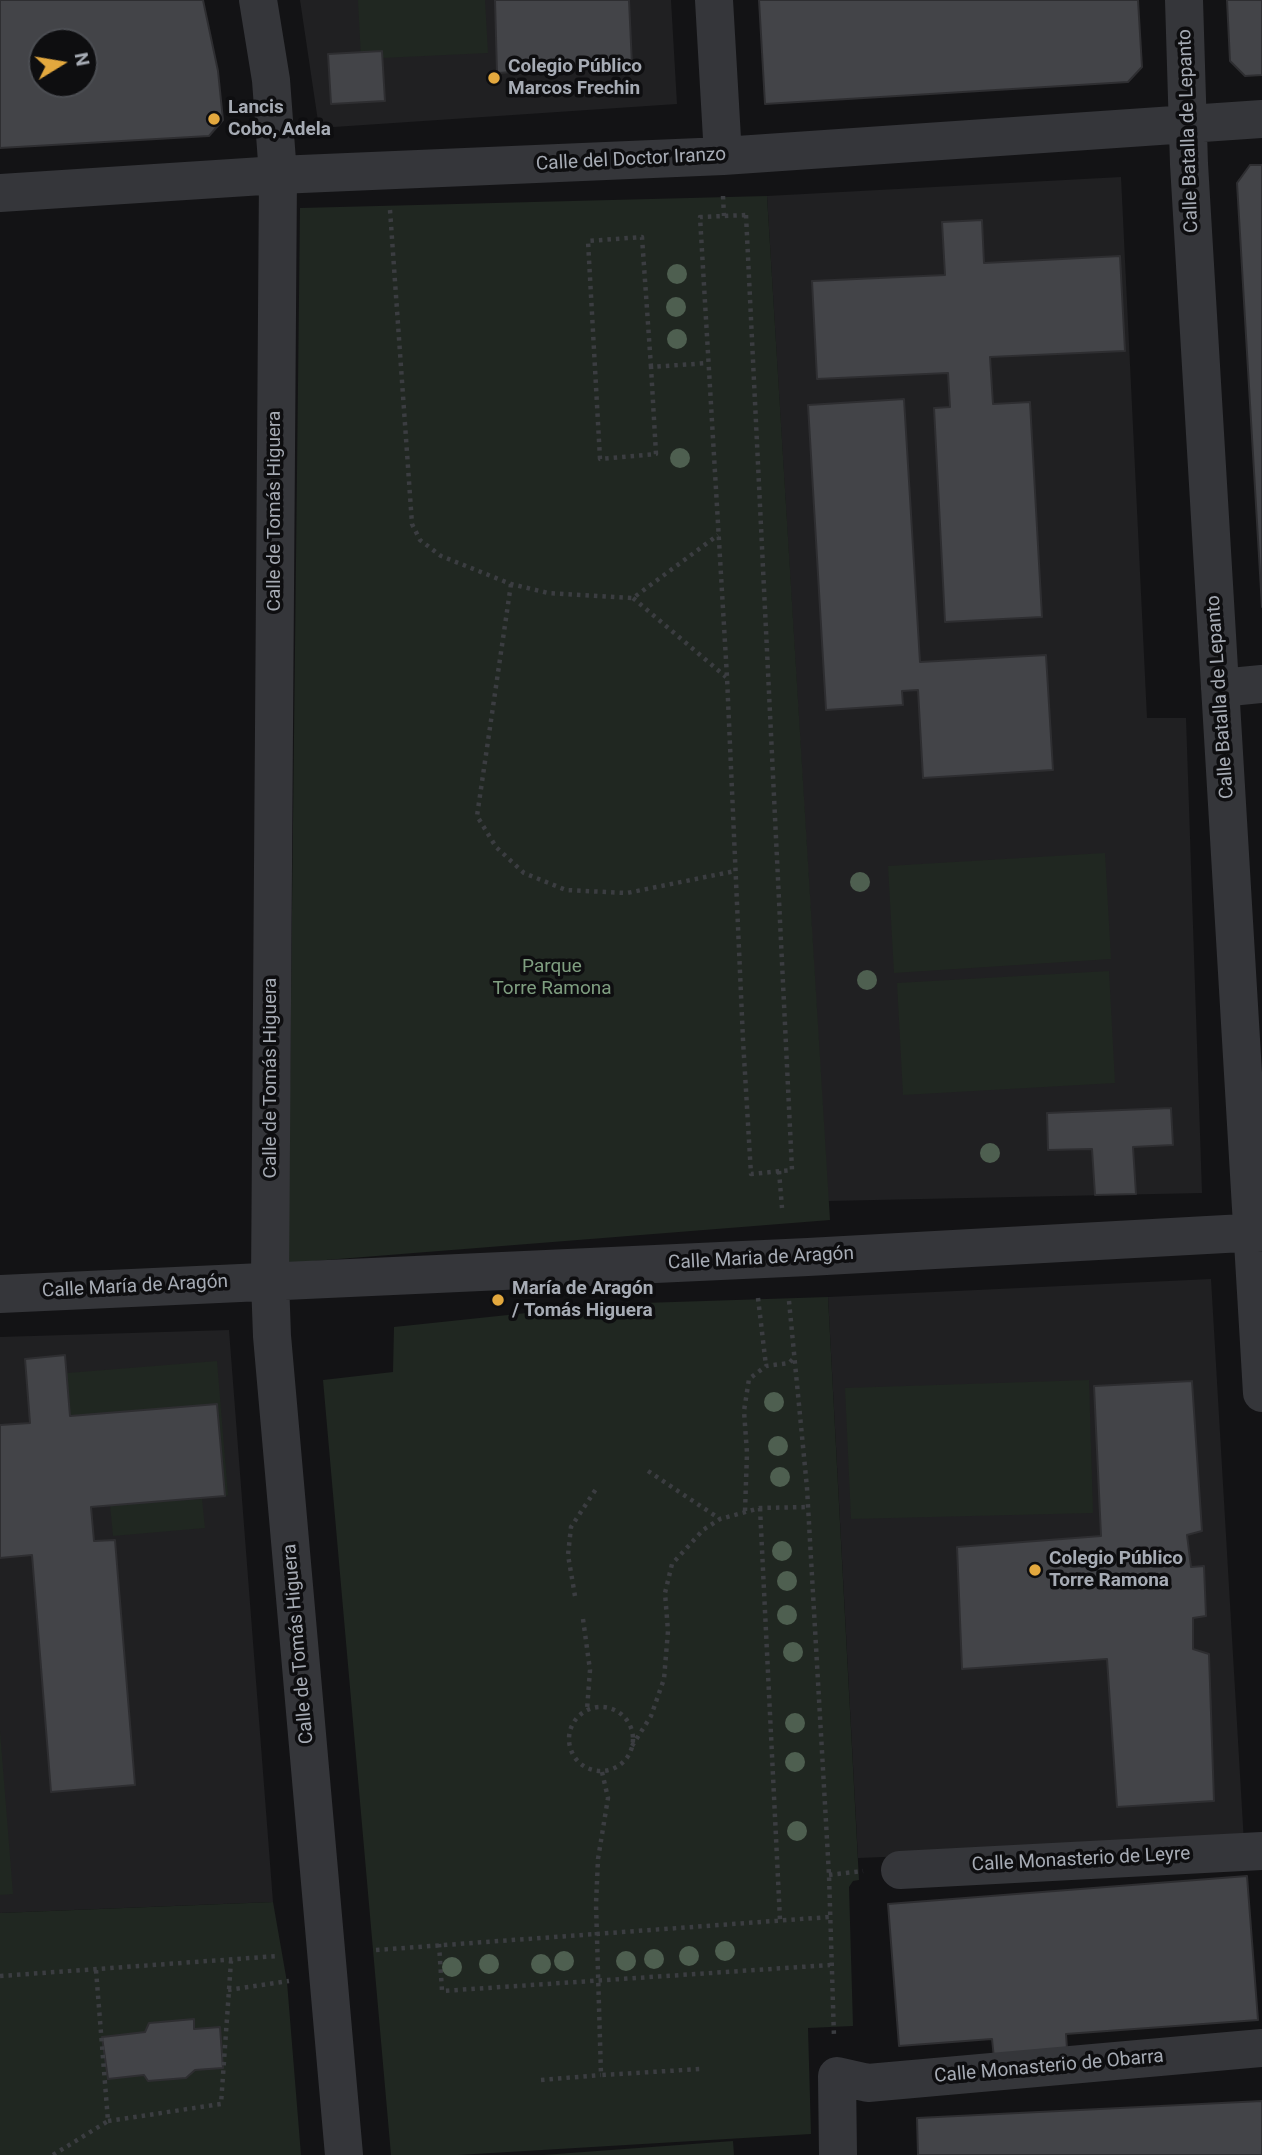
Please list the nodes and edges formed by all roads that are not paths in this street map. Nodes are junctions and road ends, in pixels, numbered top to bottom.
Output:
1 (258, 0) edge
2 (714, 0) edge
3 (1184, 0) edge
4 (1262, 118) edge
5 (1188, 123) junction
6 (723, 171) junction
7 (278, 175) junction
8 (0, 193) edge
9 (1262, 684) edge
10 (1220, 688) junction
11 (1257, 1233) edge
12 (270, 1281) junction
13 (0, 1294) edge
14 (1262, 1393) edge
15 (1262, 1851) edge
16 (901, 1870) dead end
17 (1262, 2048) edge
18 (344, 2155) edge
19 (838, 2155) edge

1 - 7 street, Calle de Tomás Higuera
2 - 6 street
3 - 5 street, Calle Batalla de Lepanto
4 - 5 street, Calle del Doctor Iranzo
5 - 6 street, Calle del Doctor Iranzo
5 - 10 street, Calle Batalla de Lepanto
6 - 7 street, Calle del Doctor Iranzo
7 - 8 street, Calle del Doctor Iranzo
7 - 12 street, Calle de Tomás Higuera
9 - 10 street
10 - 11 street, Calle Batalla de Lepanto
11 - 12 street, Calle Maria de Aragón
11 - 14 street, Calle Batalla de Lepanto
12 - 13 street, Calle María de Aragón
12 - 18 street, Calle de Tomás Higuera
15 - 16 street, Calle Monasterio de Leyre
17 - 19 street, Calle Monasterio de Obarra

